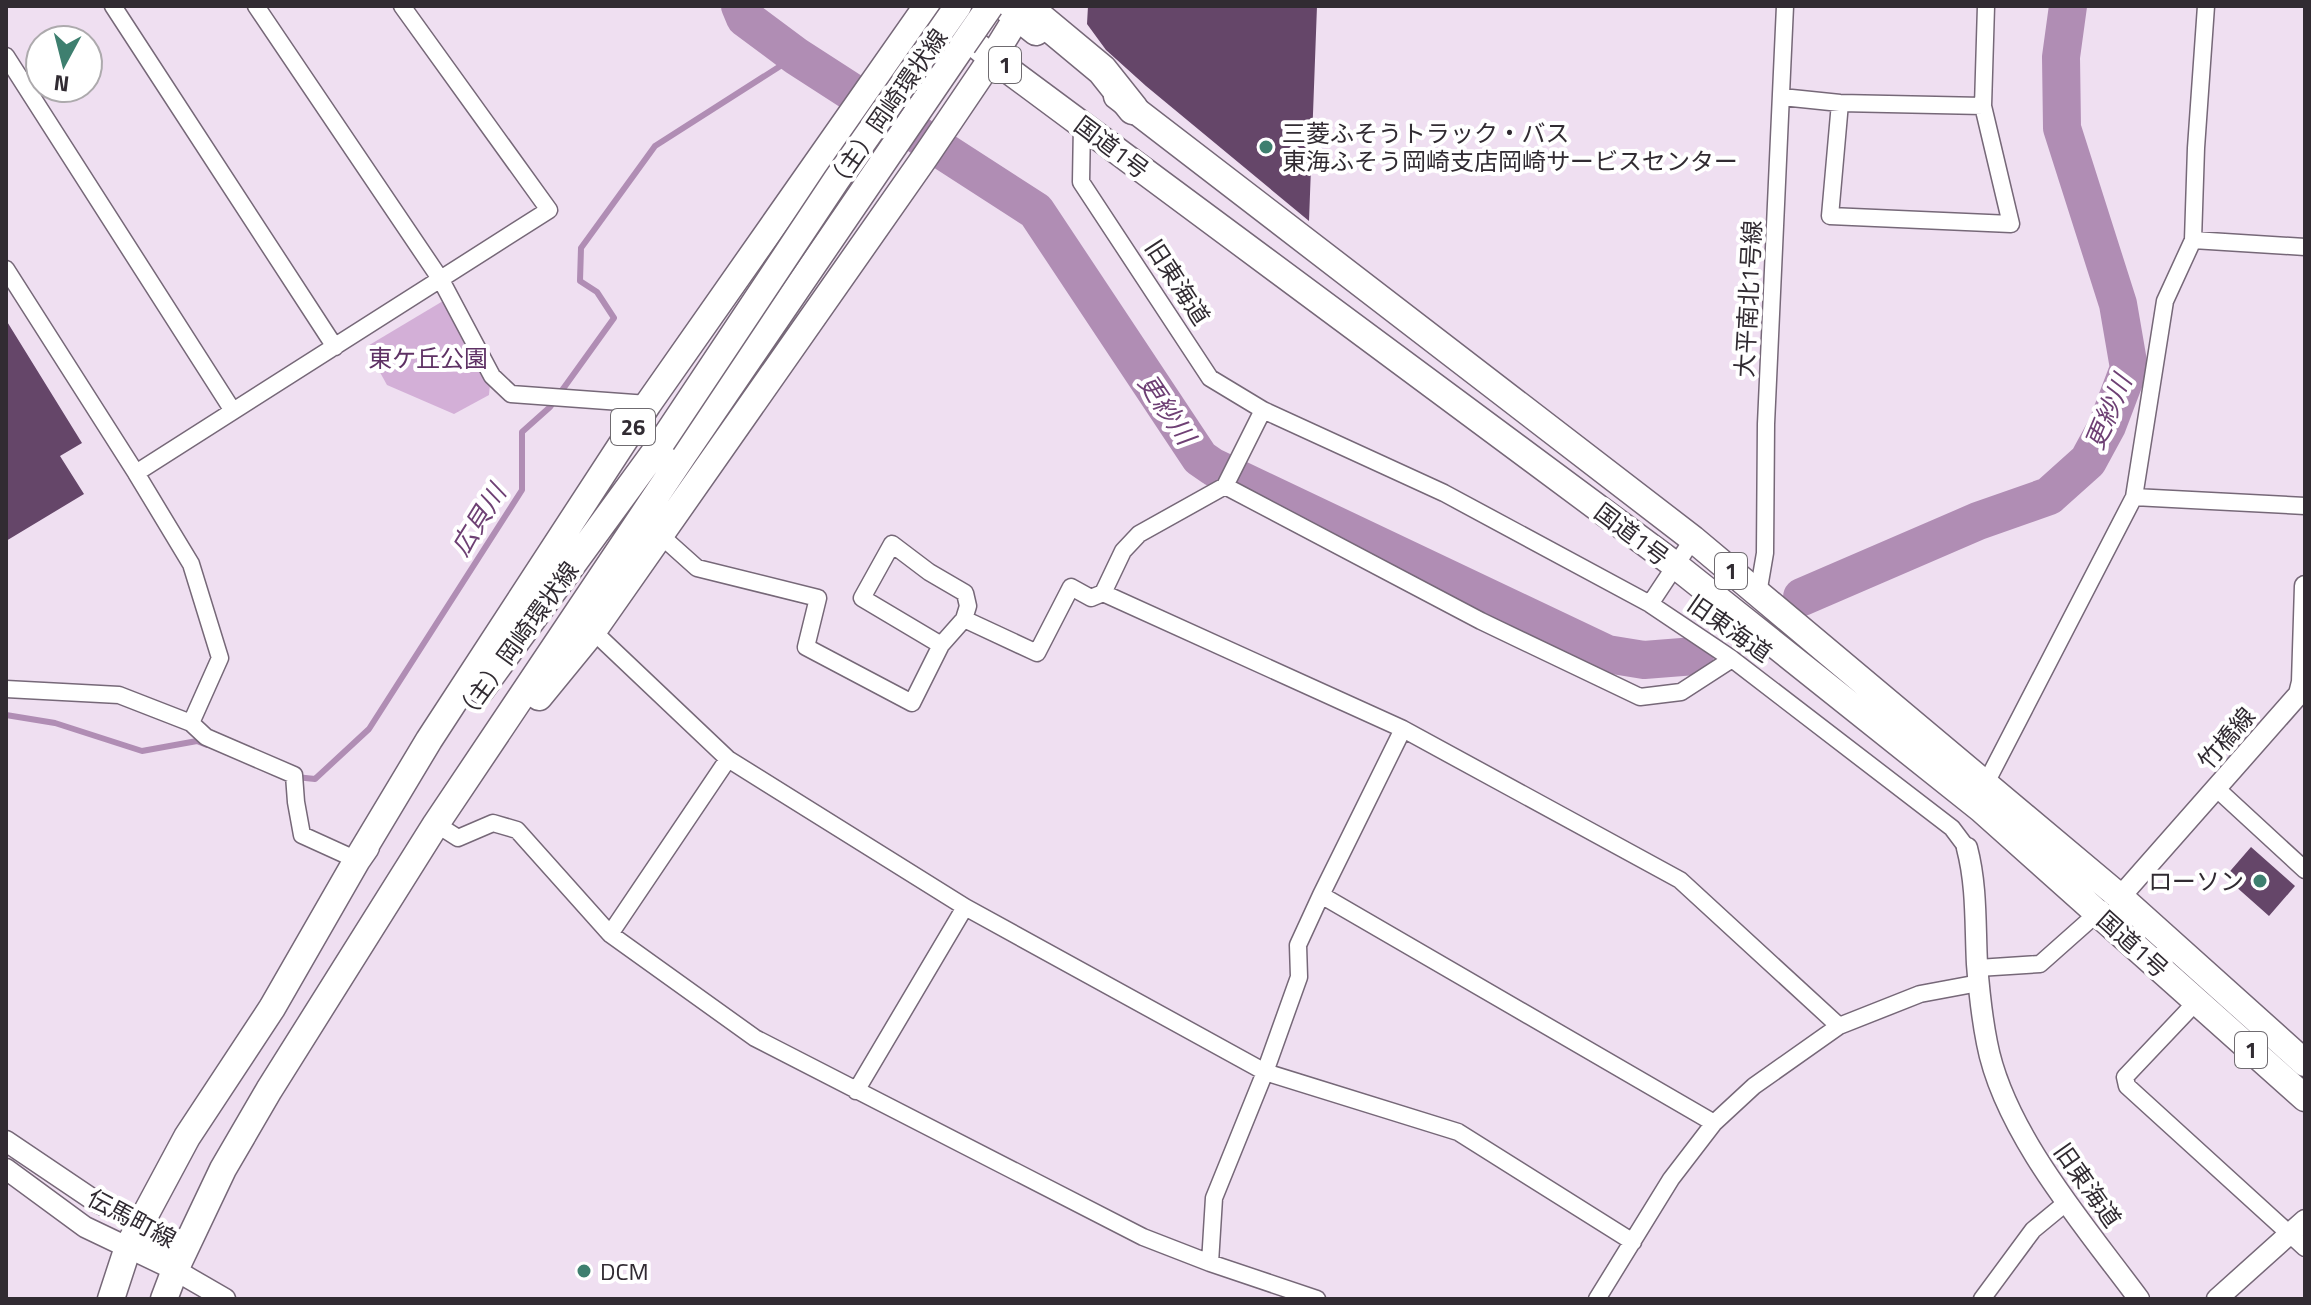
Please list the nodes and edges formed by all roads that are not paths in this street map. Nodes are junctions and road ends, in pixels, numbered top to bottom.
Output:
1 (113, 6) edge
2 (256, 6) edge
3 (402, 6) edge
4 (928, 6) edge
5 (958, 6) edge
6 (990, 6) edge
7 (1785, 6) edge
8 (1986, 6) edge
9 (2206, 6) edge
10 (1017, 8) edge
11 (6, 56) edge
12 (992, 58) junction
13 (1782, 97) junction
14 (1840, 103) junction
15 (1983, 106) junction
16 (1133, 109) joint
17 (1082, 124) junction
18 (2193, 240) junction
19 (2305, 247) edge
20 (6, 269) edge
21 (441, 280) junction
22 (335, 347) junction
23 (648, 404) junction
24 (1263, 410) junction
25 (233, 411) junction
26 (673, 448) junction
27 (136, 473) junction
28 (1225, 486) junction
29 (2134, 497) junction
30 (2305, 506) edge
31 (659, 534) junction
32 (1693, 539) junction
33 (1675, 565) junction
34 (2305, 586) edge
35 (1103, 593) junction
36 (1758, 594) junction
37 (1650, 604) junction
38 (964, 619) junction
39 (593, 631) junction
40 (941, 645) junction
41 (1732, 659) junction
42 (6, 689) edge
43 (2302, 696) edge
44 (191, 723) junction
45 (1403, 729) junction
46 (728, 759) junction
47 (1986, 783) junction
48 (2217, 789) junction
49 (436, 824) junction
50 (1967, 848) joint
51 (357, 860) junction
52 (2305, 870) edge
53 (1321, 895) junction
54 (2120, 897) junction
55 (965, 907) junction
56 (2098, 912) junction
57 (610, 934) junction
58 (1978, 975) junction
59 (2197, 1001) junction
60 (1839, 1026) junction
61 (2305, 1063) edge
62 (1265, 1072) junction
63 (856, 1091) junction
64 (2305, 1098) edge
65 (1714, 1123) junction
66 (6, 1141) edge
67 (6, 1169) edge
68 (2067, 1202) junction
69 (140, 1222) junction
70 (2300, 1234) edge
71 (1633, 1242) junction
72 (128, 1247) junction
73 (1210, 1263) junction
74 (175, 1270) junction
75 (111, 1299) edge
76 (164, 1299) edge
77 (225, 1299) edge
78 (1317, 1299) edge
79 (1597, 1299) edge
80 (1982, 1299) edge
81 (2139, 1299) edge
82 (2217, 1299) edge

1 - 22 street
2 - 21 street
3 - 21 street
4 - 12 main road, 国道1号 / 1
4 - 23 main road, 26
5 - 26 main road, （主）岡崎環状線 / 26, bridge
6 - 26 main road, （主）岡崎環状線 / 26, bridge
7 - 13 street, 大平南北1号線
8 - 15 street
9 - 18 street
10 - 12 main road, 26
10 - 16 highway
11 - 25 street
12 - 17 main road, 国道1号 / 1
12 - 31 main road, 26
13 - 14 street
13 - 36 street, 大平南北1号線
14 - 15 street
14 - 15 street
16 - 32 main road, 国道1号 / 1
17 - 24 street, 旧東海道
17 - 33 main road, 国道1号 / 1
18 - 19 street
18 - 29 street
20 - 27 street
21 - 22 street
21 - 23 street
22 - 25 street
23 - 51 main road, 26
24 - 28 street
24 - 37 street, 旧東海道
25 - 27 street
26 - 49 main road, （主）岡崎環状線 / 26
26 - 51 main road, （主）岡崎環状線 / 26
27 - 44 street
28 - 35 street
28 - 41 street
29 - 30 street
29 - 47 street
31 - 39 main road, 26
31 - 40 street
32 - 33 street
32 - 36 main road, 国道1号 / 1
33 - 37 street
33 - 56 main road, 国道1号 / 1
34 - 43 street, 竹橋線
35 - 38 street
35 - 45 street
36 - 47 main road, 国道1号 / 1
37 - 41 street, 旧東海道
38 - 40 street
38 - 40 street
39 - 46 street
39 - 49 main road, 26
41 - 50 street, 旧東海道
42 - 44 street
43 - 48 street, 竹橋線
44 - 51 street
45 - 53 street
45 - 60 street
46 - 55 street
46 - 57 street
47 - 54 main road, 国道1号 / 1
48 - 52 street
48 - 54 street, 竹橋線
49 - 57 street
49 - 74 main road, （主）岡崎環状線 / 26
50 - 58 street, 旧東海道
51 - 69 main road, （主）岡崎環状線 / 26
53 - 62 street
53 - 65 street
54 - 56 street
54 - 61 main road, 国道1号 / 1
55 - 62 street
55 - 63 street
56 - 58 street
56 - 59 main road, 国道1号 / 1
57 - 63 street
58 - 60 street
58 - 68 street, 旧東海道
59 - 64 main road, 国道1号 / 1
59 - 70 street
60 - 65 street
62 - 71 street
62 - 73 street
63 - 73 street
65 - 71 street
66 - 69 street, 伝馬町線
67 - 72 street, 伝馬町線
68 - 80 street
68 - 81 street, 旧東海道
69 - 72 main road, （主）岡崎環状線 / 26
69 - 74 street, 伝馬町線
70 - 82 street
71 - 79 street
72 - 74 street, 伝馬町線
72 - 75 main road, （主）岡崎環状線 / 26
73 - 78 street
74 - 76 main road, （主）岡崎環状線 / 26
74 - 77 street

